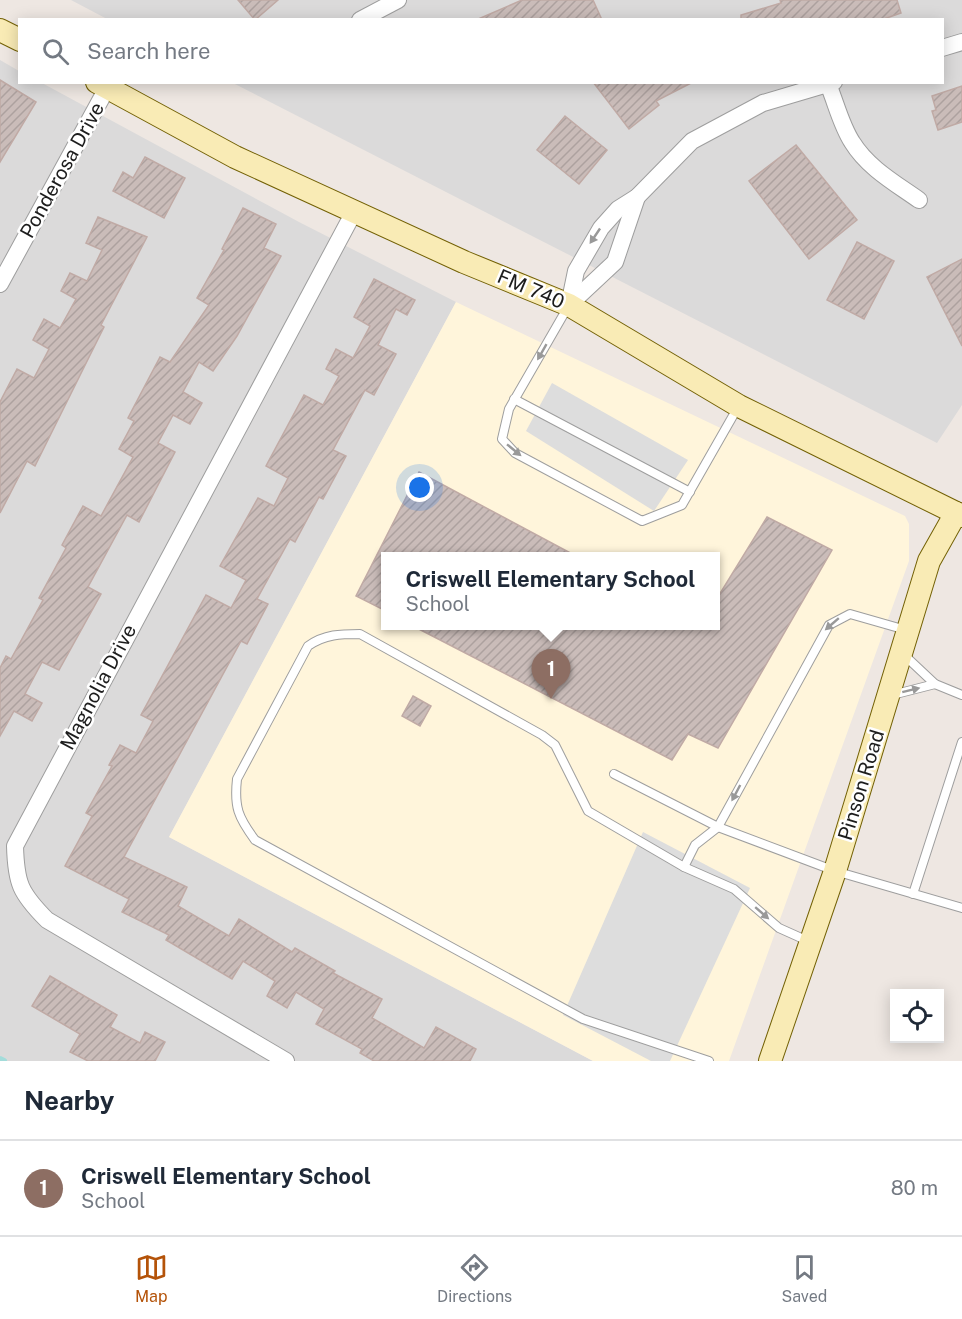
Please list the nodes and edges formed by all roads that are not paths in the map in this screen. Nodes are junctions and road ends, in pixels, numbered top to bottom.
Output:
1 (398, 0) edge
2 (364, 18) edge
3 (0, 30) edge
4 (18, 39) edge
5 (962, 42) edge
6 (944, 47) edge
7 (828, 84) edge
8 (831, 84) edge
9 (102, 85) edge
10 (637, 196) junction
11 (920, 200) dead end
12 (355, 210) junction
13 (0, 284) edge
14 (569, 305) junction
15 (514, 399) junction
16 (739, 406) junction
17 (690, 492) junction
18 (959, 514) edge
19 (904, 641) junction
20 (935, 684) junction
21 (962, 695) edge
22 (888, 696) junction
23 (962, 742) edge
24 (614, 774) dead end
25 (718, 827) junction
26 (684, 867) junction
27 (835, 871) junction
28 (913, 894) junction
29 (962, 908) edge
30 (812, 942) junction
31 (286, 1061) edge
32 (709, 1061) edge
33 (770, 1061) edge

1 - 2 street
3 - 4 main road
5 - 6 street
7 - 10 street
8 - 11 street
9 - 12 main road, FM 740 / FM 740
9 - 13 street, Ponderosa Drive
10 - 14 street
10 -> 14 street
12 - 14 main road, FM 740 / FM 740
12 - 31 street, Magnolia Drive
14 -> 15 lane
14 - 16 main road, FM 740 / FM 740
15 - 17 lane
15 -> 17 lane
16 - 17 lane
16 - 18 main road, FM 740 / FM 740
18 - 19 main road, Pinson Road / FM 740
19 - 20 lane
19 - 22 main road, Pinson Road / FM 740
19 -> 25 lane
20 - 21 lane
22 -> 20 lane
22 - 27 main road, Pinson Road / FM 740
23 - 28 lane
24 - 25 lane
25 - 26 lane
25 - 27 lane
26 -> 30 lane
26 - 32 lane
27 - 28 lane
27 - 30 main road, Pinson Road / FM 740
28 - 29 lane
30 - 33 main road, Pinson Road / FM 740

